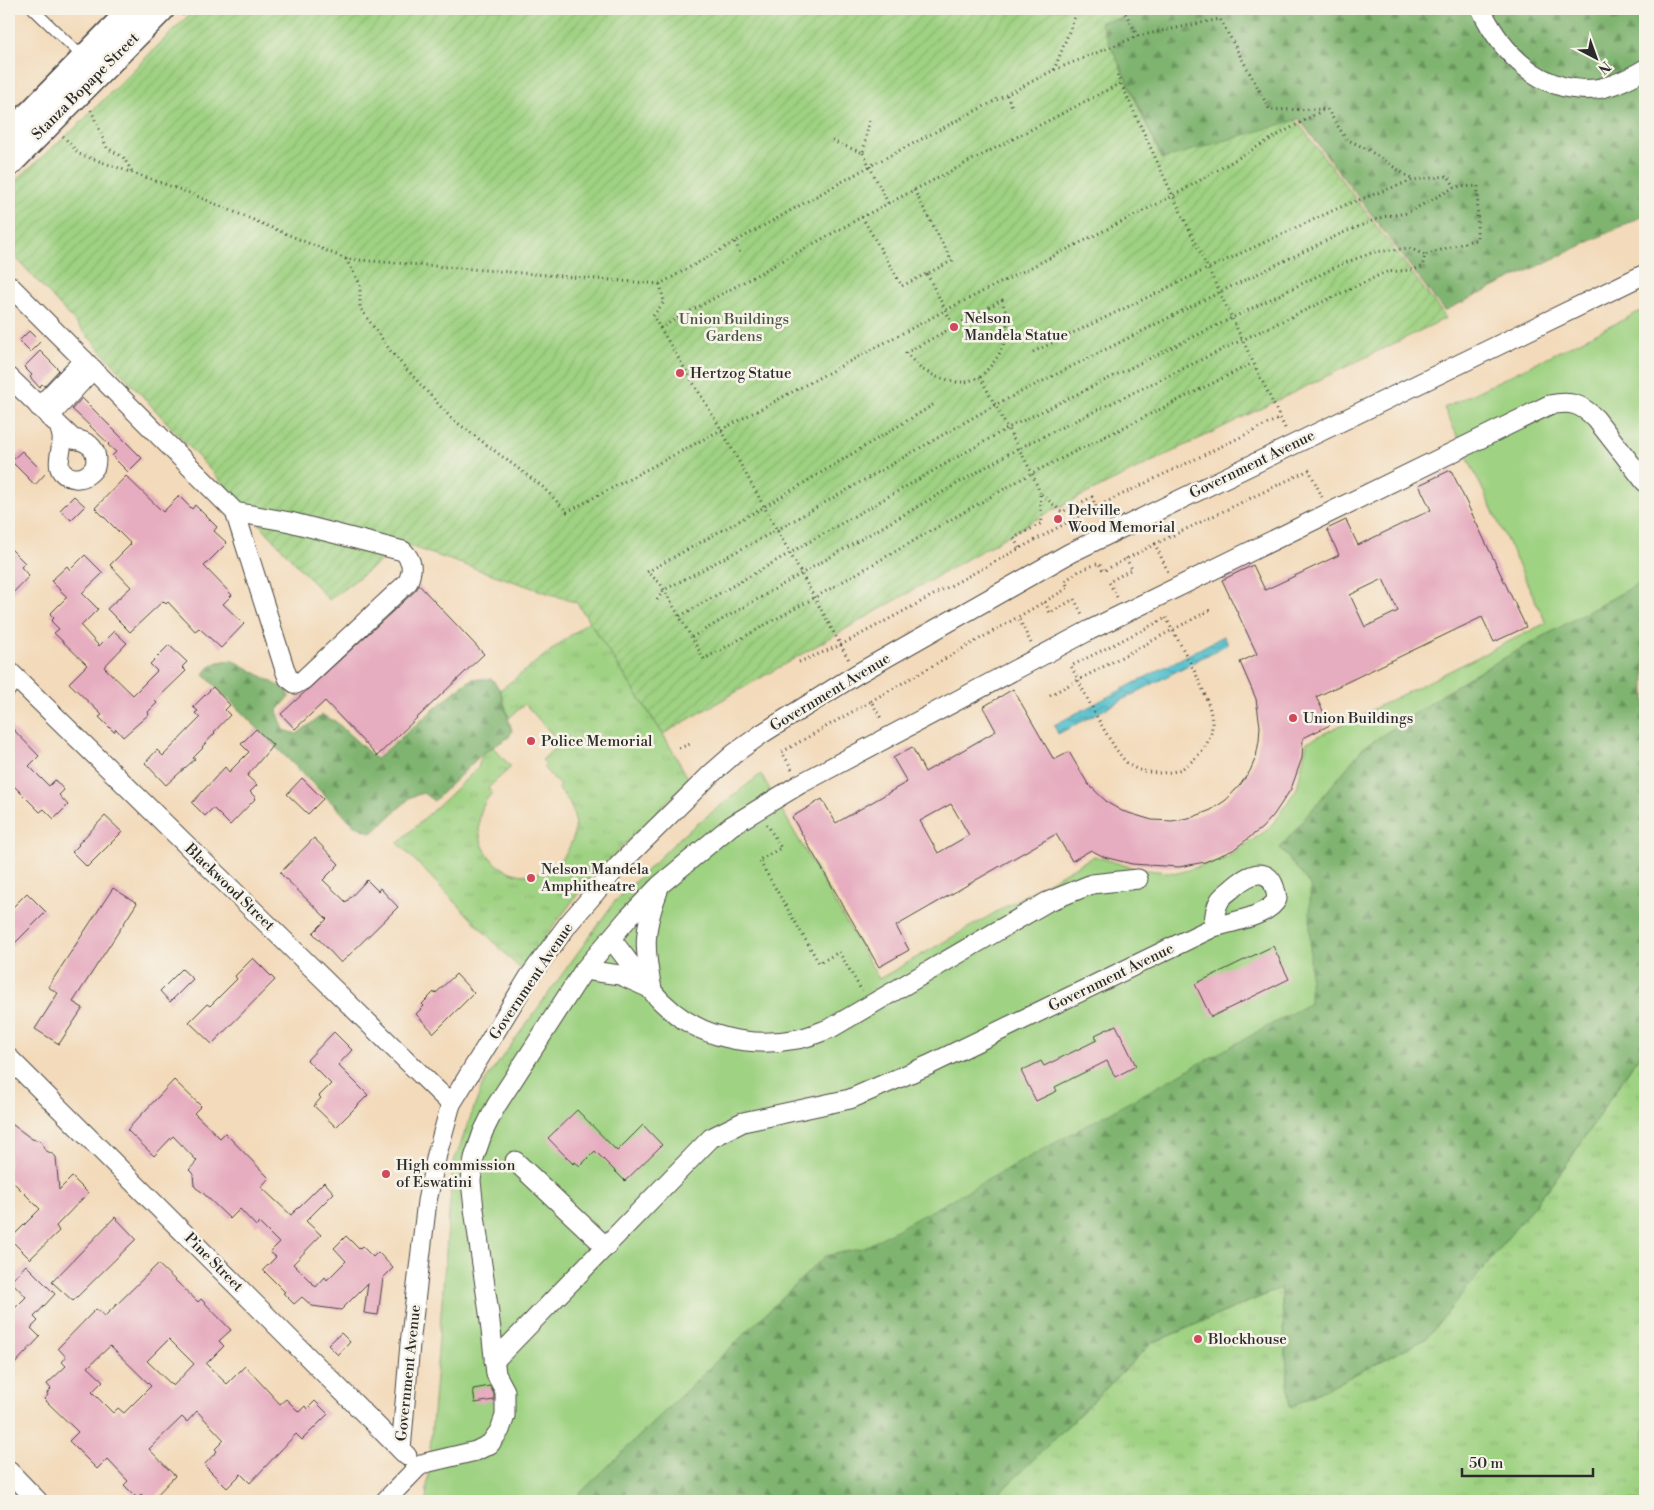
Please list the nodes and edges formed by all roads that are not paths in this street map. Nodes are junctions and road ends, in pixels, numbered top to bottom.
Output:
1 (33, 9) edge
2 (132, 9) edge
3 (1481, 9) edge
4 (168, 15) edge
5 (84, 59) junction
6 (1645, 70) edge
7 (9, 136) edge
8 (9, 163) edge
9 (1645, 274) edge
10 (9, 285) edge
11 (89, 365) junction
12 (9, 377) edge
13 (1645, 482) edge
14 (235, 512) junction
15 (12, 681) edge
16 (1138, 879) dead end
17 (660, 886) junction
18 (1214, 927) dead end
19 (611, 939) junction
20 (584, 970) junction
21 (652, 990) junction
22 (9, 1058) edge
23 (451, 1104) junction
24 (514, 1160) dead end
25 (606, 1247) junction
26 (494, 1361) junction
27 (401, 1450) junction
28 (418, 1467) junction
29 (9, 1472) edge
30 (38, 1501) edge
31 (385, 1501) edge

1 - 5 lane
2 - 5 main road, Stanza Bopape Street
3 - 6 street
4 - 8 main road, Stanza Bopape Street
5 - 7 main road, Stanza Bopape Street
9 - 23 street, Government Avenue
10 - 11 street
11 - 12 street
11 - 14 street
13 - 17 street
14 - 14 street
15 - 23 street, Blackwood Street
16 - 21 street
17 - 19 street
17 - 21 street
18 - 25 street, Government Avenue
19 - 20 street
19 - 21 street
20 - 21 street
20 - 26 street
22 - 27 street, Pine Street
23 - 27 street, Government Avenue
24 - 25 street
25 - 26 street, Government Avenue
26 - 28 street
27 - 28 street, Pine Street
28 - 31 street
29 - 30 street

